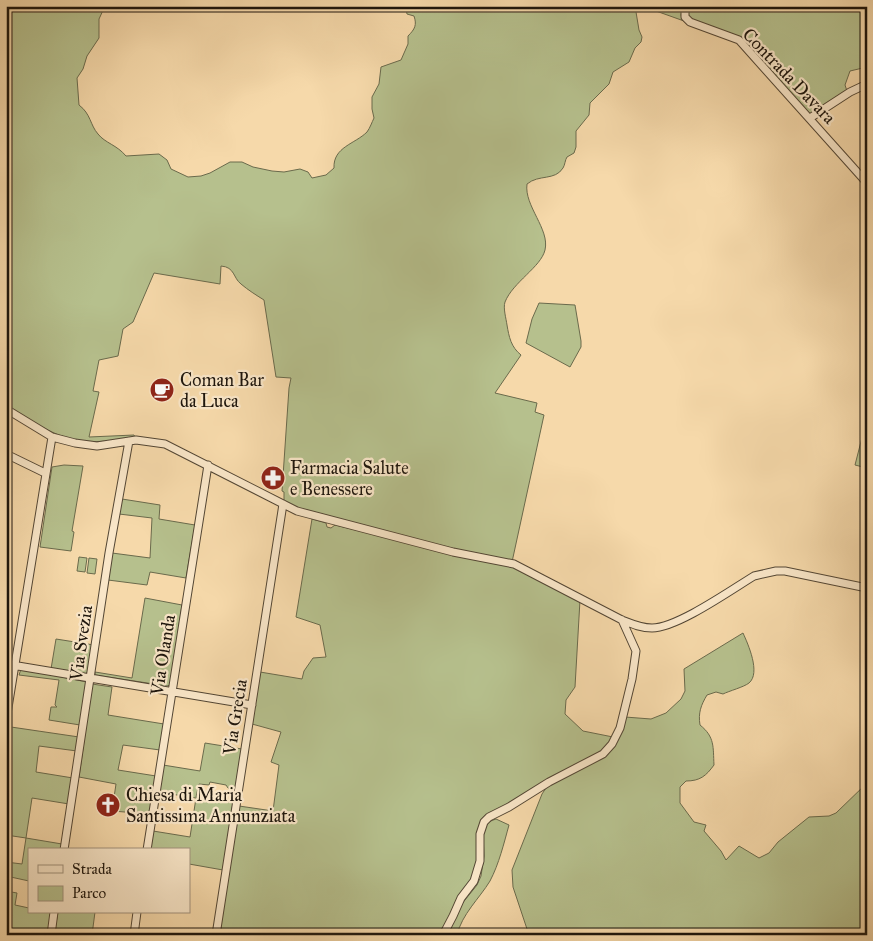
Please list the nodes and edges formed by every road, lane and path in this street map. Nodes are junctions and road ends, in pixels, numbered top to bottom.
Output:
1 (685, 6) edge
2 (867, 84) edge
3 (810, 118) junction
4 (867, 183) edge
5 (6, 409) edge
6 (52, 437) junction
7 (128, 441) junction
8 (6, 454) edge
9 (208, 465) junction
10 (45, 473) junction
11 (283, 504) junction
12 (867, 588) edge
13 (622, 620) junction
14 (6, 664) edge
15 (15, 665) junction
16 (91, 679) junction
17 (172, 691) junction
18 (252, 705) junction
19 (6, 720) edge
20 (64, 848) edge
21 (147, 848) edge
22 (54, 914) edge
23 (137, 914) edge
24 (51, 935) edge
25 (134, 935) edge
26 (216, 935) edge
27 (443, 935) edge

1 - 3 street, Contrada Davara
2 - 3 street
3 - 4 street, Contrada Davara
5 - 6 street
6 - 7 street
6 - 10 street
7 - 9 street
7 - 16 street, Via Svezia
8 - 10 street
9 - 11 street
9 - 17 street, Via Olanda
10 - 15 street
11 - 13 street
11 - 18 street, Via Grecia
12 - 13 street
13 - 27 street
14 - 15 street
15 - 16 street
15 - 19 street
16 - 17 street
16 - 20 street, Via Svezia
17 - 18 street
17 - 21 street, Via Olanda
18 - 26 street, Via Grecia
22 - 24 street
23 - 25 street

